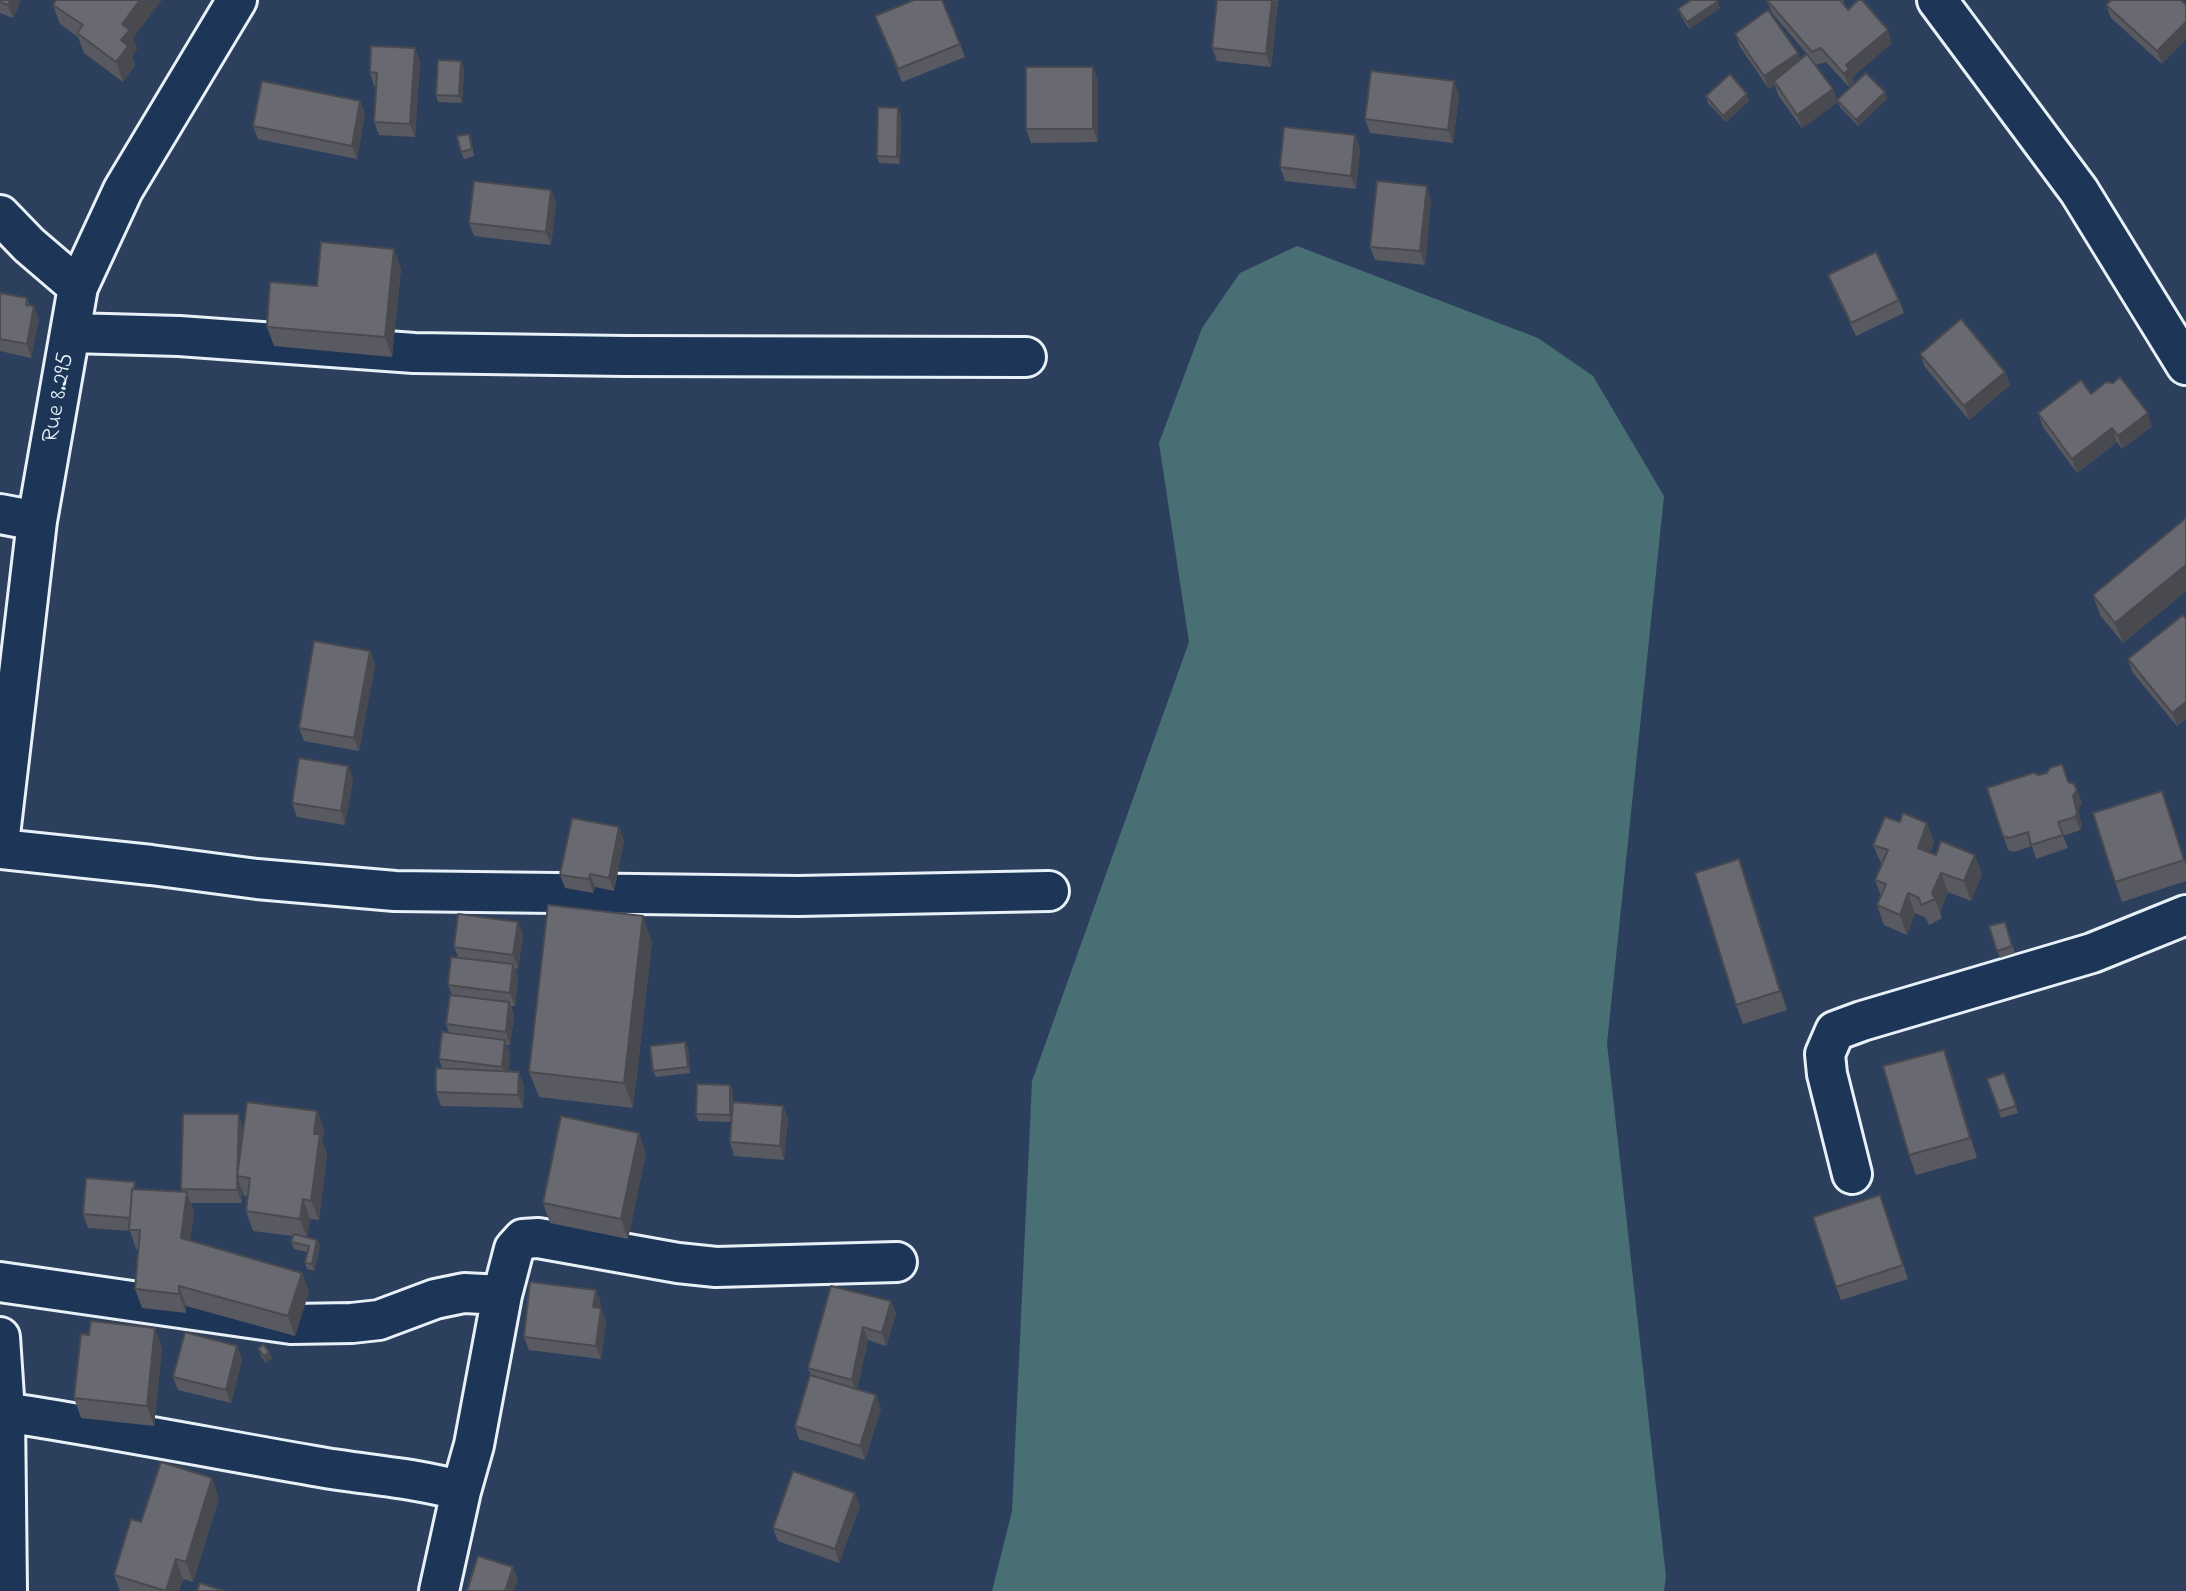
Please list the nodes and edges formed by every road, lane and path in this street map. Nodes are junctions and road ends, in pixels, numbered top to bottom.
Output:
1 (237, 0) edge
2 (1937, 0) edge
3 (0, 215) edge
4 (78, 287) junction
5 (71, 332) junction
6 (1026, 357) dead end
7 (2186, 365) edge
8 (0, 514) edge
9 (37, 522) junction
10 (0, 835) edge
11 (0, 849) edge
12 (1049, 891) dead end
13 (2186, 915) edge
14 (1852, 1174) dead end
15 (897, 1262) dead end
16 (0, 1282) edge
17 (502, 1295) junction
18 (0, 1338) edge
19 (3, 1406) edge
20 (461, 1491) junction
21 (7, 1591) edge
22 (439, 1591) edge

1 - 4 street, Rue 8.295
2 - 7 street
3 - 4 street
4 - 5 street, Rue 8.295
5 - 6 street
5 - 9 street, Rue 8.295
8 - 9 street
9 - 10 street, Rue 8.295
11 - 12 street
13 - 14 street
15 - 17 street
16 - 17 street
17 - 20 street
18 - 19 street
19 - 20 street
19 - 21 street
20 - 22 street

